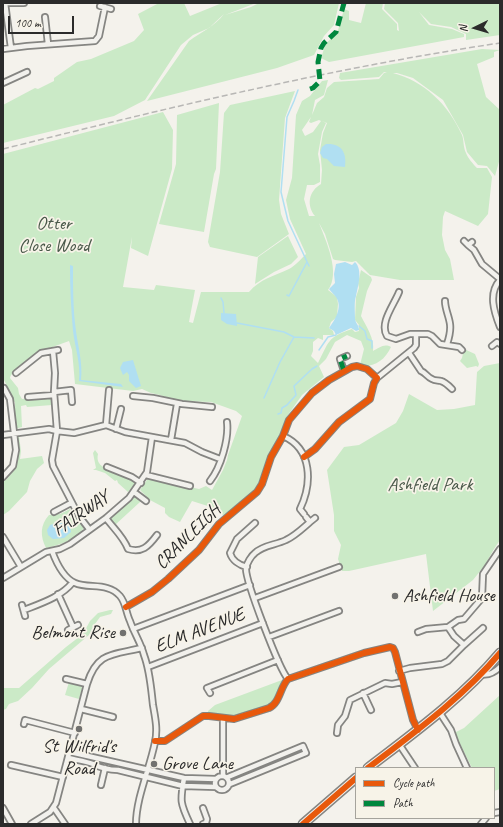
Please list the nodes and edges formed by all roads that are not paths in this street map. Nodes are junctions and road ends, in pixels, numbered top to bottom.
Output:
1 (4, 3) edge
2 (24, 3) edge
3 (100, 6) dead end
4 (106, 7) junction
5 (111, 9) dead end
6 (45, 17) dead end
7 (48, 44) junction
8 (11, 48) junction
9 (3, 49) edge
10 (27, 72) dead end
11 (3, 83) edge
12 (464, 241) dead end
13 (500, 279) edge
14 (399, 292) dead end
15 (445, 301) dead end
16 (500, 327) edge
17 (416, 334) junction
18 (499, 342) edge
19 (447, 344) junction
20 (492, 346) dead end
21 (460, 347) dead end
22 (409, 353) junction
23 (347, 356) dead end
24 (344, 371) junction
25 (16, 373) dead end
26 (377, 378) junction
27 (4, 388) edge
28 (452, 389) dead end
29 (109, 390) dead end
30 (54, 393) junction
31 (133, 396) dead end
32 (28, 397) dead end
33 (72, 402) dead end
34 (178, 404) junction
35 (212, 407) dead end
36 (121, 409) dead end
37 (227, 422) dead end
38 (106, 425) junction
39 (116, 429) junction
40 (57, 431) junction
41 (13, 433) junction
42 (3, 435) edge
43 (283, 436) junction
44 (152, 437) junction
45 (171, 440) junction
46 (304, 457) junction
47 (220, 459) junction
48 (107, 467) dead end
49 (146, 475) junction
50 (3, 477) edge
51 (210, 481) dead end
52 (141, 483) junction
53 (190, 486) dead end
54 (134, 492) junction
55 (146, 501) dead end
56 (71, 503) junction
57 (54, 512) dead end
58 (106, 518) junction
59 (316, 518) dead end
60 (310, 522) junction
61 (255, 523) dead end
62 (89, 529) junction
63 (157, 535) dead end
64 (3, 536) edge
65 (500, 549) edge
66 (52, 551) junction
67 (21, 567) junction
68 (247, 567) junction
69 (339, 567) dead end
70 (3, 578) edge
71 (73, 582) junction
72 (250, 585) junction
73 (58, 594) junction
74 (255, 598) junction
75 (126, 607) junction
76 (339, 611) dead end
77 (25, 616) dead end
78 (263, 623) junction
79 (78, 625) dead end
80 (73, 627) junction
81 (448, 627) junction
82 (483, 628) dead end
83 (133, 629) junction
84 (68, 630) dead end
85 (418, 632) dead end
86 (268, 637) junction
87 (464, 645) junction
88 (142, 648) junction
89 (500, 653) edge
90 (278, 660) junction
91 (148, 667) junction
92 (500, 667) edge
93 (399, 671) junction
94 (481, 674) junction
95 (66, 679) dead end
96 (288, 679) junction
97 (402, 682) junction
98 (87, 684) junction
99 (210, 693) dead end
100 (363, 693) junction
101 (81, 709) junction
102 (371, 710) dead end
103 (440, 712) junction
104 (113, 717) dead end
105 (223, 718) junction
106 (24, 724) dead end
107 (418, 730) junction
108 (75, 733) junction
109 (337, 733) dead end
110 (155, 741) junction
111 (399, 744) junction
112 (70, 752) junction
113 (278, 756) junction
114 (95, 757) junction
115 (68, 758) junction
116 (281, 763) junction
117 (11, 764) dead end
118 (93, 764) junction
119 (119, 764) junction
120 (253, 766) junction
121 (369, 767) edge
122 (414, 767) edge
123 (467, 767) edge
124 (105, 768) junction
125 (118, 770) junction
126 (149, 770) junction
127 (256, 773) junction
128 (225, 776) junction
129 (63, 777) junction
130 (146, 777) junction
131 (184, 778) junction
132 (216, 779) junction
133 (355, 779) edge
134 (230, 784) junction
135 (101, 785) dead end
136 (183, 786) junction
137 (216, 787) junction
138 (3, 808) edge
139 (54, 808) junction
140 (203, 808) dead end
141 (188, 823) edge
142 (12, 824) edge
143 (31, 824) edge
144 (65, 824) edge
145 (136, 824) edge
146 (203, 824) edge
147 (303, 824) edge

1 - 2 street
1 - 8 street
3 - 4 street
4 - 5 street
4 - 7 street
6 - 7 street
7 - 8 street
8 - 9 street
10 - 11 street
12 - 13 street
13 - 16 street
14 - 17 street
15 - 19 street
17 - 19 street
17 - 22 street
18 - 20 street
19 - 21 street
22 - 26 street
22 - 28 street
23 - 24 street
24 - 26 street, CRANLEIGH
24 - 43 street, CRANLEIGH
25 - 30 street
26 - 46 street
27 - 41 street
29 - 38 street
30 - 32 street
30 - 33 street
30 - 40 street
31 - 34 street
34 - 35 street
34 - 45 street
36 - 39 street
37 - 47 street
38 - 39 street
38 - 40 street
39 - 44 street
40 - 41 street
40 - 56 street
41 - 42 street
41 - 50 street
43 - 46 street
43 - 75 street, CRANLEIGH
44 - 45 street
44 - 49 street, FAIRWAY
45 - 47 street
46 - 60 street
47 - 51 street
48 - 52 street
49 - 52 street, FAIRWAY
49 - 53 street
52 - 54 street, FAIRWAY
54 - 55 street
54 - 58 street, FAIRWAY
56 - 57 street
56 - 62 street
58 - 62 street, FAIRWAY
58 - 63 street
59 - 60 street
60 - 68 street
61 - 68 street
62 - 66 street, FAIRWAY
64 - 67 street
65 - 81 street
66 - 67 street, FAIRWAY
66 - 71 street
67 - 70 street, FAIRWAY
68 - 72 street
69 - 74 street
71 - 73 street
71 - 75 street
72 - 74 street
72 - 83 street
73 - 77 street
73 - 80 street
74 - 78 street
75 - 83 street
76 - 86 street
78 - 86 street
78 - 91 street, ELM AVENUE
79 - 80 street
80 - 84 street
81 - 85 street
81 - 87 street
82 - 87 street
83 - 88 street
86 - 90 street
87 - 93 street
88 - 91 street
88 - 98 street
89 - 94 highway
90 - 96 street
90 - 99 street
91 - 110 street
92 - 94 street
93 - 96 street
93 - 97 street
94 - 103 highway
95 - 98 street
96 - 105 street
97 - 100 street
97 - 107 street
98 - 101 street
100 - 102 street
100 - 109 street
101 - 104 street
101 - 108 street
103 - 107 highway
103 - 123 street
105 - 110 street
105 - 128 street
106 - 108 street
107 - 111 highway
108 - 112 street
110 - 126 street
111 - 121 highway
111 - 122 street
112 - 114 street
112 - 115 street
113 - 116 street
113 - 116 street
113 - 120 street
114 - 118 street
114 - 119 street
115 - 118 street
115 - 129 street
116 - 127 street
117 - 129 street
118 - 124 street
119 - 125 street
119 - 126 street
120 - 127 street
120 - 128 street
124 - 125 street
124 - 135 street
125 - 130 street
126 - 130 street
126 - 131 street
127 - 134 street
128 - 132 street
128 - 134 street
129 - 139 street
130 - 136 street
130 - 145 street
131 - 132 street
131 - 136 street
132 - 137 street
133 - 147 highway
134 - 137 street
136 - 137 street
136 - 141 street
138 - 142 street
139 - 143 street
139 - 144 street
140 - 146 street

